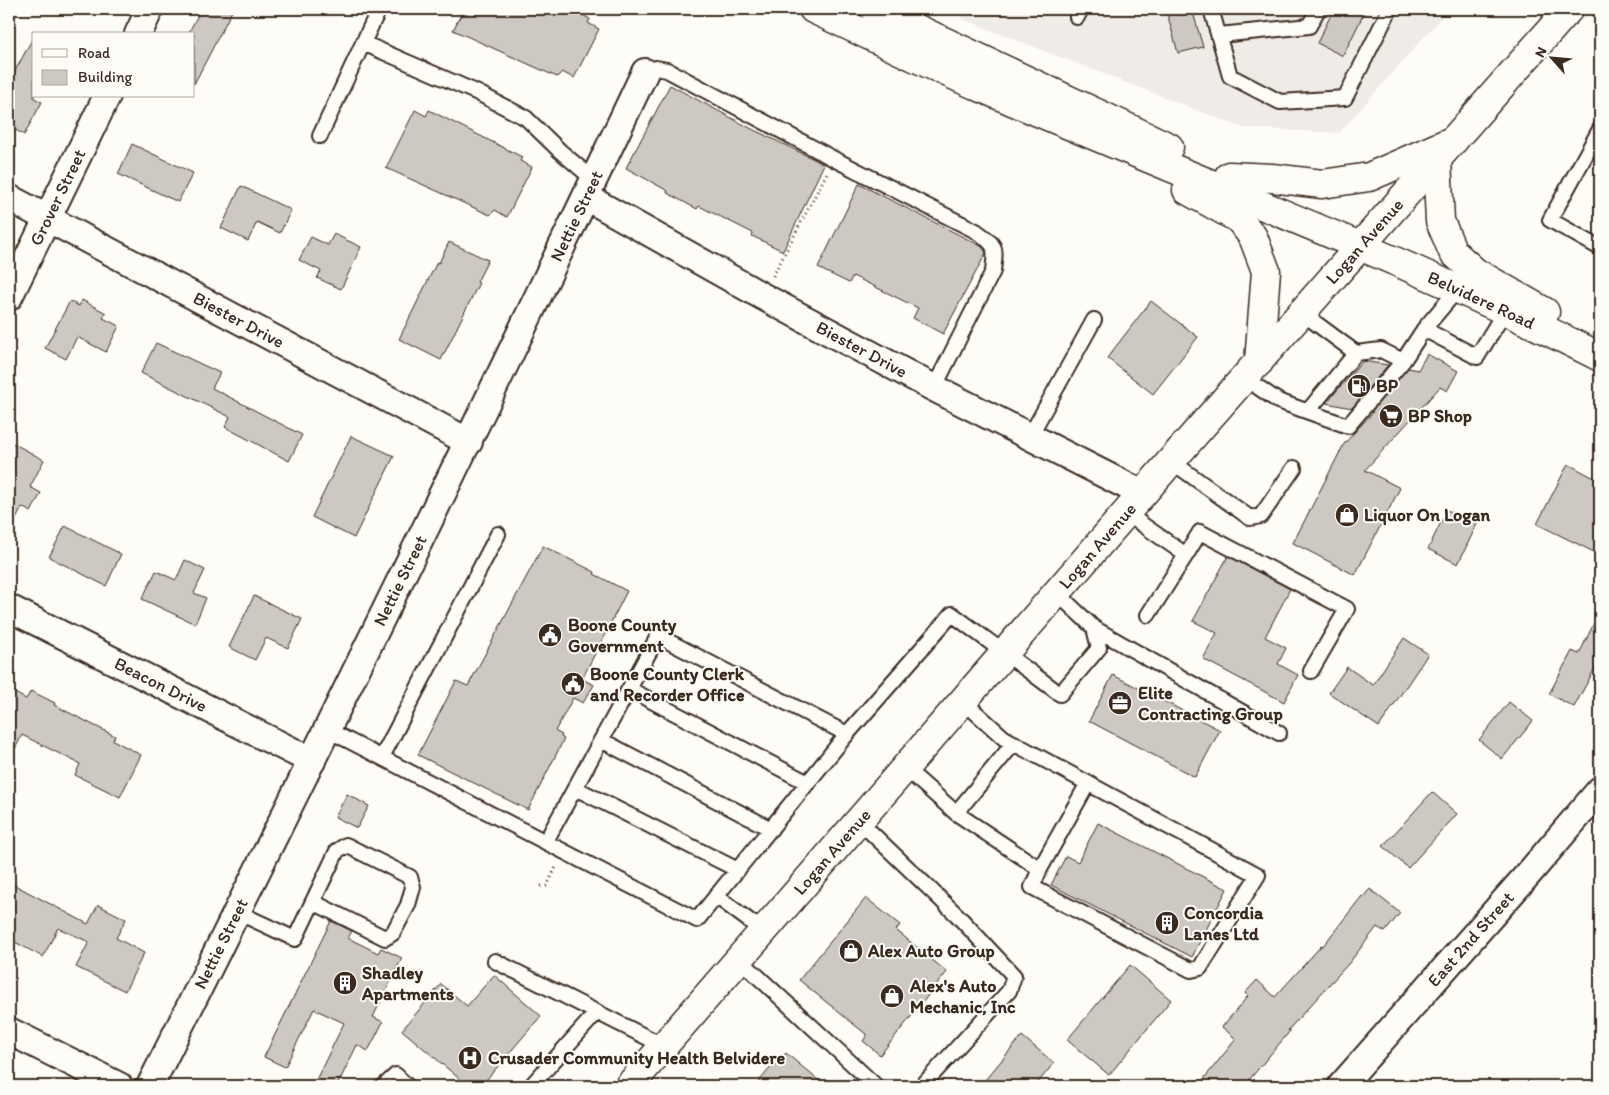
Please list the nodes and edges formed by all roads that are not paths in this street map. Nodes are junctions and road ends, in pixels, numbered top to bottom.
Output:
1 (150, 9) edge
2 (379, 9) edge
3 (813, 9) edge
4 (876, 9) edge
5 (1211, 9) edge
6 (1318, 9) edge
7 (1390, 9) edge
8 (1569, 9) edge
9 (139, 32) edge
10 (1218, 35) junction
11 (363, 42) junction
12 (645, 72) joint
13 (106, 98) edge
14 (1600, 129) edge
15 (320, 136) dead end
16 (1445, 150) junction
17 (1133, 151) junction
18 (1229, 176) junction
19 (590, 188) junction
20 (9, 198) edge
21 (48, 218) junction
22 (1361, 246) junction
23 (1600, 248) edge
24 (1457, 290) junction
25 (9, 297) edge
26 (1505, 311) junction
27 (1302, 313) junction
28 (1094, 320) dead end
29 (1424, 329) junction
30 (1356, 353) junction
31 (1600, 357) edge
32 (1403, 360) junction
33 (1252, 370) junction
34 (934, 388) junction
35 (1308, 411) junction
36 (1030, 436) junction
37 (469, 442) junction
38 (1172, 461) junction
39 (1294, 468) dead end
40 (1135, 504) junction
41 (498, 534) dead end
42 (1186, 555) junction
43 (1056, 594) junction
44 (9, 608) edge
45 (1148, 614) dead end
46 (1094, 628) junction
47 (1004, 653) junction
48 (1311, 671) dead end
49 (629, 689) junction
50 (963, 701) junction
51 (328, 730) junction
52 (1279, 733) dead end
53 (847, 734) junction
54 (601, 740) junction
55 (1014, 743) junction
56 (382, 757) junction
57 (312, 761) junction
58 (905, 768) junction
59 (808, 783) junction
60 (1088, 783) junction
61 (575, 788) junction
62 (1600, 790) edge
63 (956, 813) junction
64 (860, 821) junction
65 (770, 829) junction
66 (546, 841) junction
67 (1040, 869) junction
68 (738, 870) junction
69 (716, 896) junction
70 (313, 902) junction
71 (237, 912) junction
72 (763, 931) junction
73 (739, 959) junction
74 (495, 961) dead end
75 (597, 1012) junction
76 (9, 1031) edge
77 (664, 1046) junction
78 (119, 1086) edge
79 (150, 1086) edge
80 (384, 1086) edge
81 (407, 1086) edge
82 (531, 1086) edge
83 (629, 1086) edge
84 (876, 1086) edge
85 (922, 1086) edge
86 (1341, 1086) edge

1 - 9 street
2 - 11 lane
3 - 17 main road
4 - 18 main road
5 - 10 lane
6 - 10 lane
7 - 10 lane
8 - 16 main road, Logan Avenue
11 - 15 lane
11 - 19 lane
12 - 19 street, Nettie Street
12 - 34 lane
13 - 21 street, Grover Street
14 - 23 lane
16 - 18 main road
16 - 22 main road, Logan Avenue
16 - 31 main road
17 - 22 main road
17 - 33 main road
18 - 22 main road
19 - 34 street, Biester Drive
19 - 37 street, Nettie Street
20 - 21 street, Biester Drive
21 - 25 street, Grover Street
21 - 37 street, Biester Drive
22 - 24 main road, Belvidere Road
22 - 27 main road, Logan Avenue
24 - 26 main road, Belvidere Road
24 - 29 lane
26 - 29 lane
26 - 31 main road, Belvidere Road
27 - 30 lane
27 - 33 main road, Logan Avenue
28 - 36 lane
29 - 32 lane
30 - 32 lane
30 - 35 lane
32 - 35 lane
33 - 35 lane
33 - 38 main road, Logan Avenue
34 - 36 street, Biester Drive
36 - 40 street, Biester Drive
37 - 51 street, Nettie Street
38 - 39 lane
38 - 40 main road, Logan Avenue
40 - 42 lane
40 - 43 main road, Logan Avenue
41 - 56 lane
42 - 45 lane
42 - 48 lane
43 - 46 lane
43 - 47 main road, Logan Avenue
44 - 57 street, Beacon Drive
46 - 47 lane
46 - 52 lane
47 - 50 main road, Logan Avenue
47 - 53 lane
49 - 53 lane
49 - 54 lane
49 - 59 lane
50 - 55 lane
50 - 58 main road, Logan Avenue
51 - 56 lane
51 - 57 street, Nettie Street
53 - 59 lane
54 - 61 lane
54 - 65 lane
55 - 60 lane
55 - 63 lane
56 - 66 lane
57 - 71 street, Nettie Street
58 - 63 lane
58 - 64 main road, Logan Avenue
59 - 65 lane
60 - 67 lane
60 - 67 lane
61 - 66 lane
61 - 68 lane
62 - 86 street, East 2nd Street
63 - 67 lane
64 - 72 main road, Logan Avenue
64 - 85 lane
65 - 68 lane
66 - 69 lane
68 - 69 lane
69 - 72 lane
70 - 70 lane
70 - 71 lane
71 - 79 street, Nettie Street
72 - 73 main road, Logan Avenue
73 - 77 main road, Logan Avenue
73 - 84 lane
74 - 75 lane
75 - 77 lane
75 - 82 lane
76 - 78 street
77 - 83 main road, Logan Avenue
80 - 81 lane

